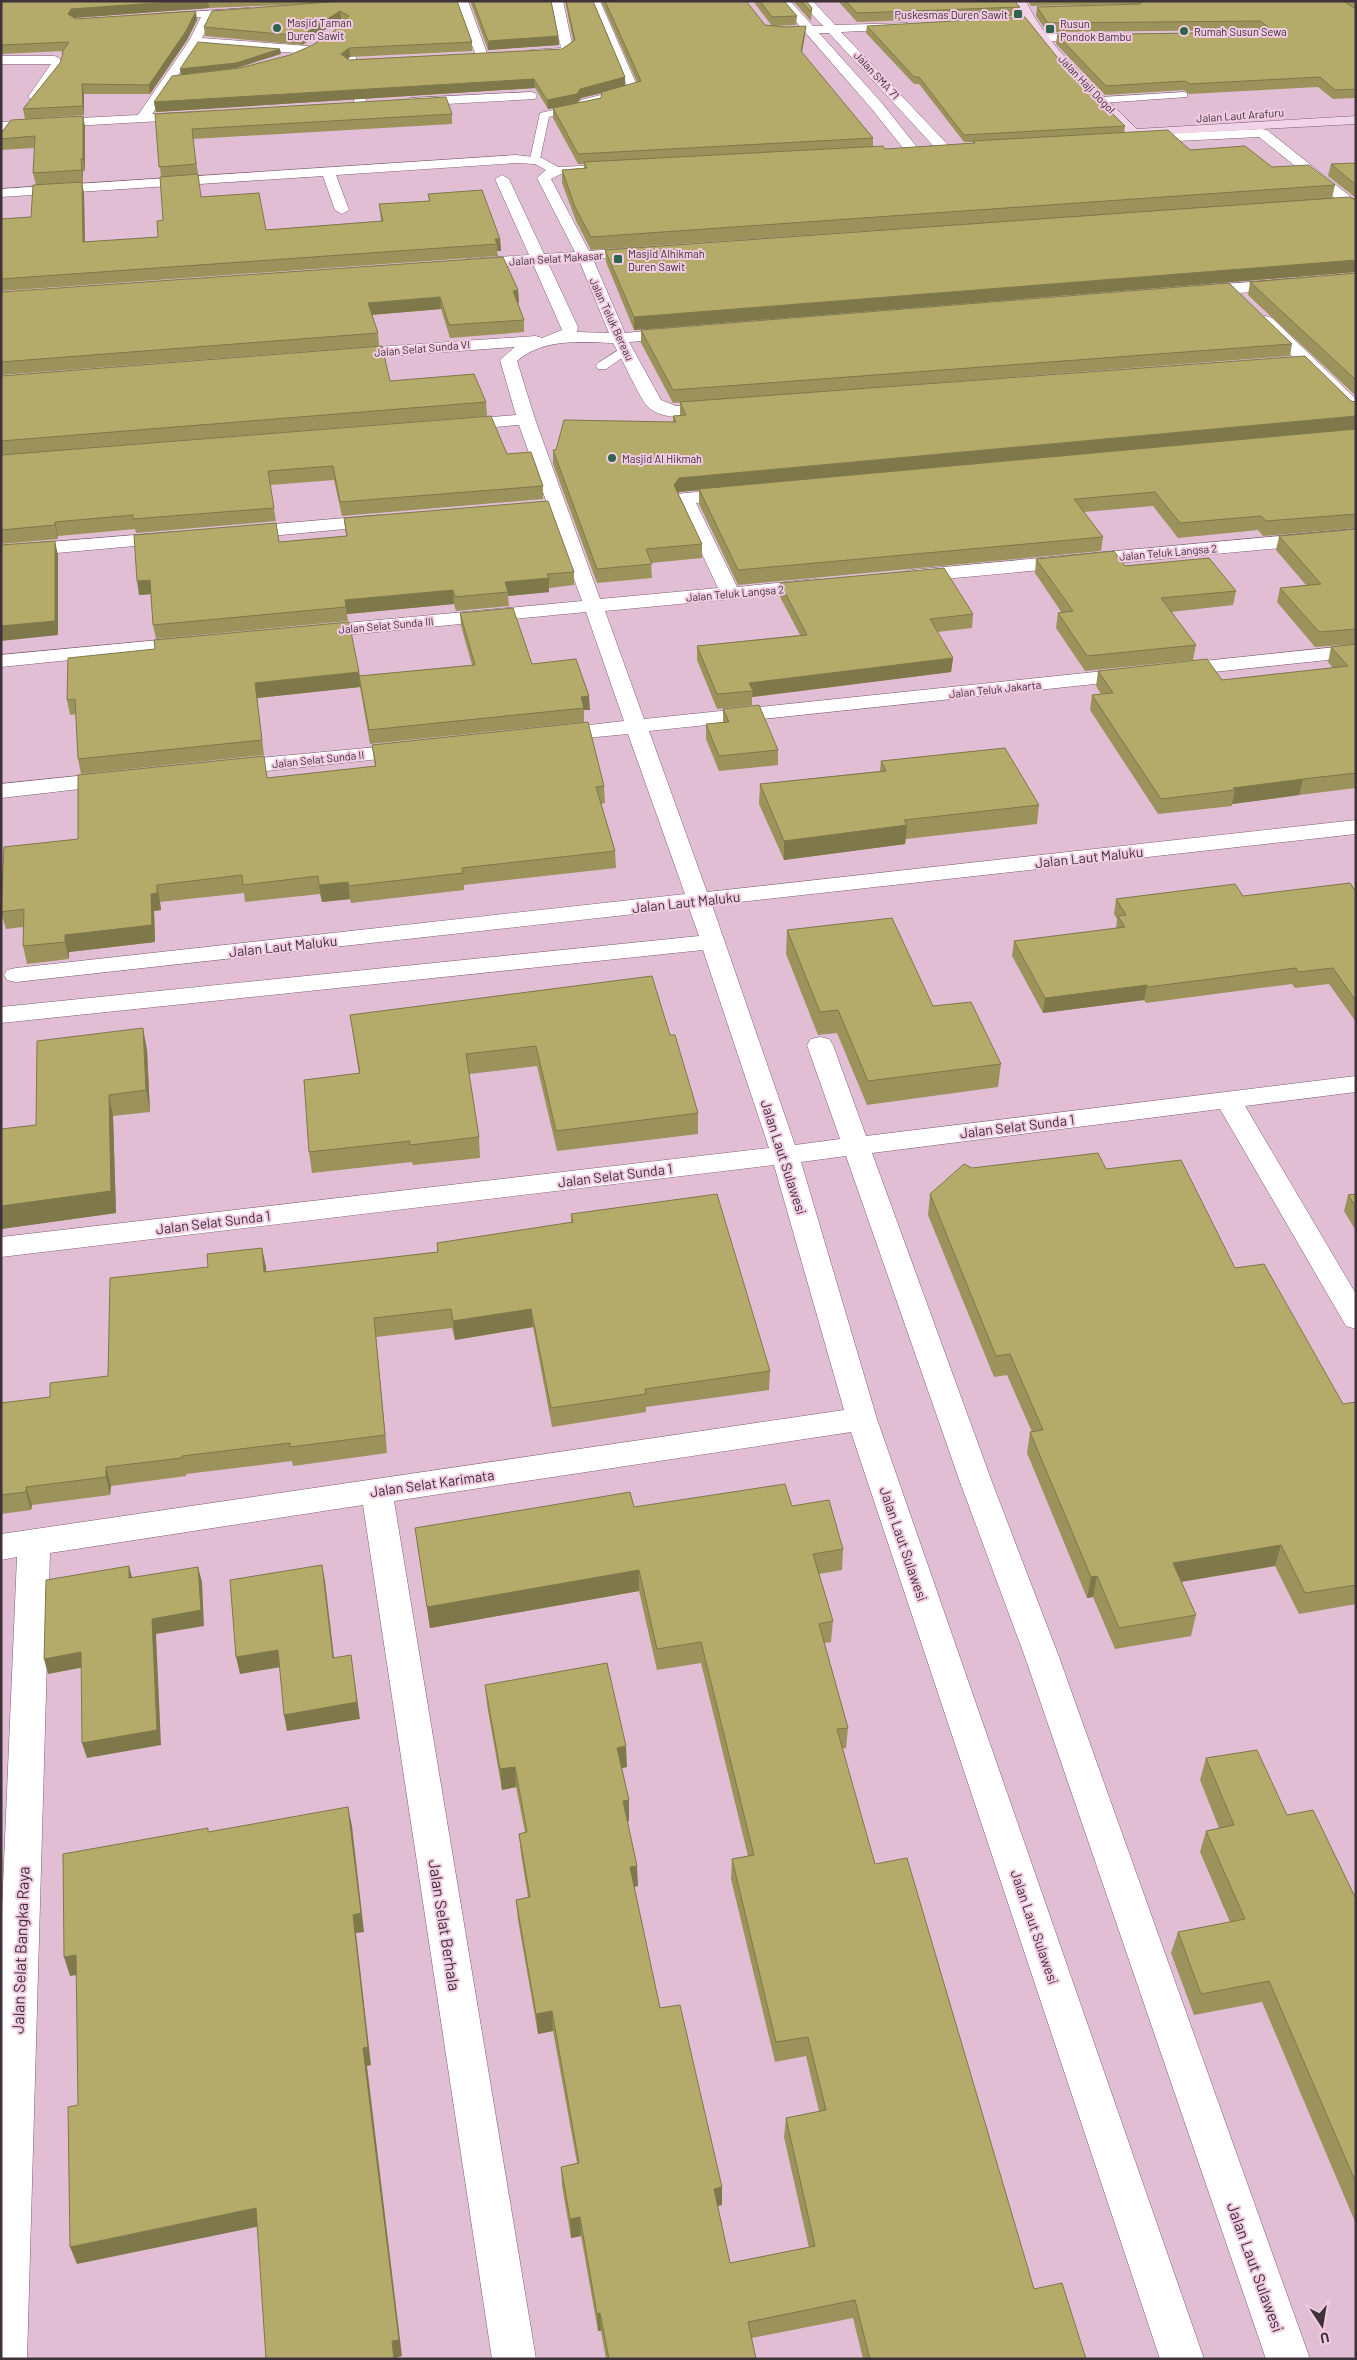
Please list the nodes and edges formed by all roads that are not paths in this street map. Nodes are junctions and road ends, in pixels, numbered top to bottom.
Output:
1 (462, 1) edge
2 (557, 1) edge
3 (596, 1) edge
4 (784, 1) edge
5 (806, 1) edge
6 (335, 5) edge
7 (1040, 10) edge
8 (259, 11) edge
9 (1023, 12) edge
10 (209, 13) junction
11 (152, 17) edge
12 (920, 24) edge
13 (834, 29) junction
14 (810, 30) junction
15 (795, 31) edge
16 (1045, 38) junction
17 (1112, 38) edge
18 (195, 41) junction
19 (321, 42) edge
20 (309, 50) junction
21 (518, 54) edge
22 (482, 56) edge
23 (285, 59) edge
24 (1, 60) edge
25 (166, 81) junction
26 (183, 81) edge
27 (1184, 95) edge
28 (531, 96) edge
29 (629, 98) edge
30 (1102, 100) junction
31 (398, 103) edge
32 (903, 103) junction
33 (361, 105) edge
34 (876, 105) junction
35 (584, 106) junction
36 (1356, 107) edge
37 (202, 115) edge
38 (142, 119) junction
39 (1356, 120) edge
40 (1124, 122) junction
41 (6, 126) edge
42 (1137, 136) junction
43 (1120, 140) edge
44 (914, 151) junction
45 (894, 152) edge
46 (535, 160) junction
47 (615, 168) edge
48 (328, 171) junction
49 (555, 171) junction
50 (502, 179) dead end
51 (1, 193) edge
52 (1331, 205) edge
53 (1353, 205) edge
54 (342, 210) dead end
55 (654, 251) edge
56 (584, 255) junction
57 (540, 259) junction
58 (452, 265) edge
59 (1356, 279) edge
60 (1232, 289) junction
61 (1182, 293) edge
62 (695, 332) edge
63 (553, 339) junction
64 (622, 344) junction
65 (334, 355) edge
66 (1308, 362) junction
67 (1288, 364) edge
68 (602, 366) dead end
69 (732, 407) edge
70 (1356, 409) edge
71 (526, 419) junction
72 (437, 426) edge
73 (754, 492) edge
74 (557, 506) junction
75 (537, 508) edge
76 (398, 520) edge
77 (220, 534) edge
78 (1356, 535) edge
79 (190, 537) edge
80 (1, 552) edge
81 (888, 578) edge
82 (839, 583) edge
83 (730, 594) junction
84 (592, 606) junction
85 (296, 634) edge
86 (208, 642) edge
87 (1356, 651) edge
88 (1, 661) edge
89 (635, 727) junction
90 (536, 737) edge
91 (427, 748) edge
92 (209, 770) edge
93 (140, 777) edge
94 (1, 791) edge
95 (1356, 827) edge
96 (699, 901) junction
97 (711, 942) junction
98 (16, 976) dead end
99 (1, 1016) edge
100 (820, 1046) dead end
101 (1356, 1084) edge
102 (1228, 1100) junction
103 (856, 1146) junction
104 (785, 1155) junction
105 (1, 1247) edge
106 (1356, 1319) edge
107 (862, 1419) junction
108 (377, 1491) junction
109 (18, 1544) edge
110 (12, 1882) edge
111 (6, 2179) edge
112 (5, 2359) edge
113 (514, 2359) edge
114 (1182, 2359) edge
115 (1288, 2359) edge

1 - 22 street
2 - 21 street
3 - 35 lane
4 - 14 street, Jalan SMA 71
5 - 13 street, Jalan SMA 71
6 - 33 street
7 - 9 street
8 - 10 street
9 - 16 street, Jalan Haji Dogol
10 - 11 street
10 - 18 street
12 - 13 street
13 - 14 street
13 - 32 street, Jalan SMA 71
14 - 15 lane
14 - 34 street, Jalan SMA 71
16 - 17 street
16 - 30 street, Jalan Haji Dogol
18 - 20 street
18 - 25 street
19 - 20 street
20 - 23 street
24 - 41 street
25 - 26 street
25 - 38 street
27 - 30 lane
28 - 31 street
29 - 35 lane
30 - 40 street, Jalan Haji Dogol
32 - 34 street
32 - 44 street, Jalan SMA 71
34 - 44 street, Jalan SMA 71
35 - 46 lane
36 - 40 street, Jalan Laut Arafuru
37 - 38 street
38 - 41 street
39 - 42 street, Jalan Laut Arafuru
40 - 42 street, Jalan Haji Dogol
42 - 43 street
42 - 53 street
44 - 45 street
46 - 48 street
46 - 49 street
47 - 49 street
48 - 51 street
48 - 54 street
49 - 56 street, Jalan Teluk Bereau
50 - 57 street
52 - 53 street
55 - 56 street, Jalan Selat Makasar
56 - 57 street, Jalan Selat Makasar
56 - 64 street, Jalan Teluk Bereau
57 - 58 street, Jalan Selat Makasar
57 - 63 street
59 - 60 street
60 - 61 street
60 - 66 street
62 - 64 street, Jalan Selat Sunda VI
63 - 64 street, Jalan Selat Sunda VI
63 - 65 street, Jalan Selat Sunda VI
63 - 71 street, Jalan Laut Sulawesi
64 - 68 lane
64 - 69 street, Jalan Teluk Bereau
66 - 67 street
66 - 70 street
71 - 72 street
71 - 74 street, Jalan Laut Sulawesi
73 - 83 street
74 - 75 street
74 - 84 street, Jalan Laut Sulawesi
76 - 77 street
78 - 81 street, Jalan Teluk Langsa 2
79 - 80 street
82 - 83 street, Jalan Teluk Langsa 2
83 - 84 street, Jalan Teluk Langsa 2
84 - 85 street, Jalan Selat Sunda III
84 - 89 street, Jalan Laut Sulawesi
86 - 88 street
87 - 89 street, Jalan Teluk Jakarta
89 - 90 street
89 - 96 street, Jalan Laut Sulawesi
91 - 92 street, Jalan Selat Sunda II
93 - 94 street
95 - 96 street, Jalan Laut Maluku
96 - 97 street, Jalan Laut Sulawesi
96 - 98 street, Jalan Laut Maluku
97 - 99 street
97 - 104 street, Jalan Laut Sulawesi
100 - 103 street, Jalan Laut Sulawesi
101 - 102 street, Jalan Selat Sunda 1
102 - 103 street, Jalan Selat Sunda 1
102 - 106 street
103 - 104 street, Jalan Selat Sunda 1
103 - 115 street, Jalan Laut Sulawesi
104 - 105 street, Jalan Selat Sunda 1
104 - 107 street, Jalan Laut Sulawesi
107 - 108 street, Jalan Selat Karimata
107 - 114 street, Jalan Laut Sulawesi
108 - 109 street, Jalan Selat Karimata
108 - 113 street, Jalan Selat Berhala
109 - 110 street, Jalan Selat Bangka Raya
110 - 111 street, Jalan Selat Bangka Raya
111 - 112 street, Jalan Selat Bangka Raya

